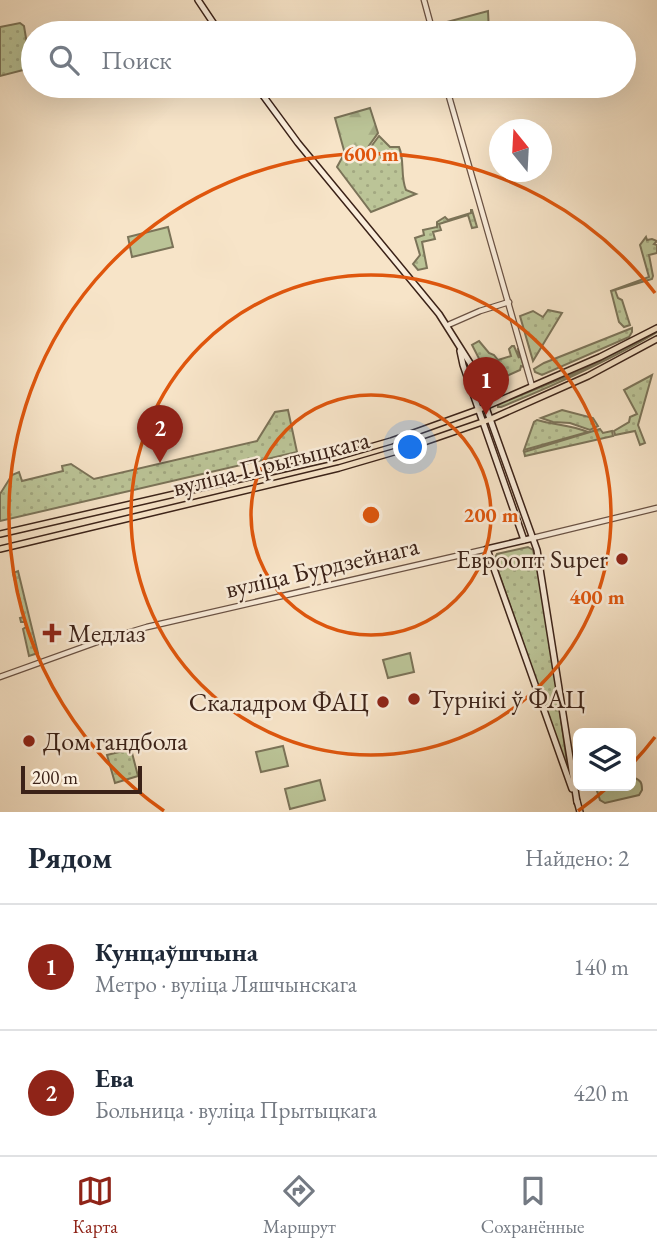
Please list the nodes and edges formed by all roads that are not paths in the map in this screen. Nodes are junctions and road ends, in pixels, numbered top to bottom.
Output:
1 (198, 0) edge
2 (424, 0) edge
3 (212, 21) edge
4 (430, 21) edge
5 (265, 98) edge
6 (450, 98) edge
7 (509, 302) junction
8 (448, 326) junction
9 (657, 328) edge
10 (657, 338) edge
11 (460, 348) junction
12 (532, 386) junction
13 (486, 407) junction
14 (480, 409) junction
15 (491, 419) junction
16 (484, 422) junction
17 (657, 508) edge
18 (0, 534) edge
19 (533, 538) junction
20 (524, 540) junction
21 (487, 548) junction
22 (0, 549) edge
23 (0, 677) edge
24 (577, 802) junction
25 (580, 812) edge

1 - 3 main road
2 - 4 street
5 - 8 main road
6 - 7 street
7 - 8 street
7 - 12 street
8 - 11 main road
9 - 12 main road, вуліца Прытыцкага
10 - 15 main road, вуліца Прытыцкага
11 - 13 main road
11 - 14 main road
12 - 13 main road, вуліца Прытыцкага
13 - 14 main road, вуліца Прытыцкага
13 - 15 main road
14 - 16 main road
14 - 18 main road, вуліца Прытыцкага
15 - 16 main road, вуліца Прытыцкага
15 - 19 main road
16 - 20 main road
16 - 22 main road, вуліца Прытыцкага
17 - 19 street, вуліца Бурдзейнага
19 - 20 main road, вуліца Бурдзейнага
19 - 24 main road
20 - 21 main road, вуліца Бурдзейнага
21 - 23 street, вуліца Бурдзейнага
21 - 24 main road
24 - 25 main road

